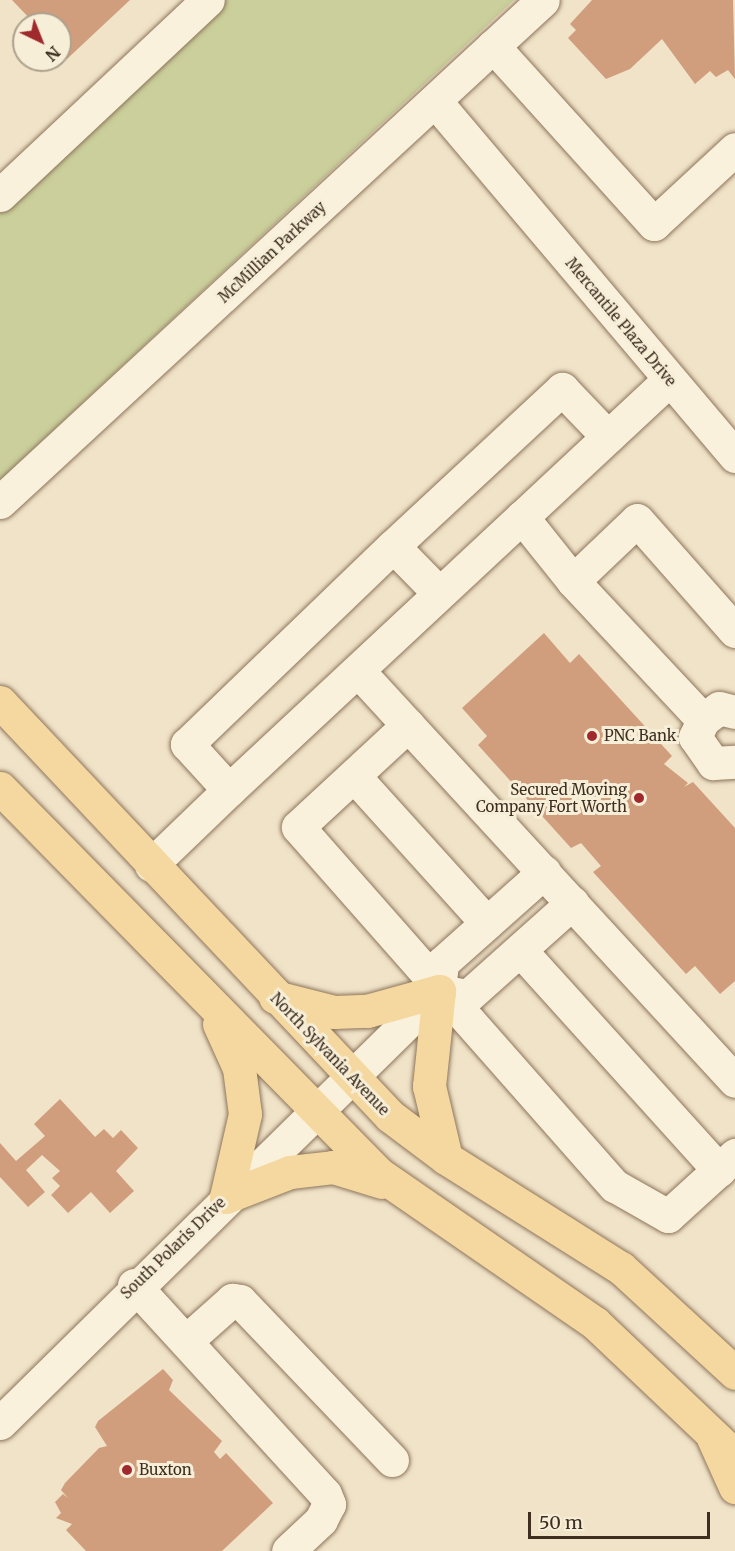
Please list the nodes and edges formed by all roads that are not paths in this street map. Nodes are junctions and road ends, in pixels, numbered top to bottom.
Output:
1 (208, 0) edge
2 (543, 0) edge
3 (493, 46) junction
4 (435, 102) junction
5 (735, 149) edge
6 (0, 195) edge
7 (669, 380) junction
8 (608, 437) junction
9 (735, 456) edge
10 (0, 502) edge
11 (522, 517) junction
12 (393, 546) junction
13 (573, 581) junction
14 (438, 592) junction
15 (735, 631) edge
16 (360, 674) junction
17 (0, 702) edge
18 (735, 712) edge
19 (703, 720) junction
20 (408, 725) junction
21 (735, 762) edge
22 (354, 776) junction
23 (0, 788) edge
24 (230, 790) junction
25 (152, 865) junction
26 (544, 872) junction
27 (572, 903) junction
28 (487, 923) junction
29 (520, 950) junction
30 (439, 991) junction
31 (275, 997) junction
32 (208, 1000) junction
33 (351, 1079) junction
34 (735, 1081) edge
35 (317, 1112) junction
36 (447, 1158) junction
37 (727, 1162) edge
38 (405, 1194) junction
39 (226, 1197) junction
40 (134, 1285) junction
41 (186, 1341) junction
42 (735, 1373) edge
43 (0, 1423) edge
44 (707, 1426) junction
45 (735, 1456) edge
46 (392, 1460) dead end
47 (735, 1487) edge
48 (288, 1551) edge

1 - 6 street
2 - 3 street, McMillian Parkway
3 - 4 street, McMillian Parkway
3 - 5 street
4 - 7 street, Mercantile Plaza Drive
4 - 10 street, McMillian Parkway
7 - 8 street
7 - 9 street, Mercantile Plaza Drive
8 - 11 street
8 - 12 street
11 - 13 street
11 - 14 street
12 - 14 street
12 - 24 street
13 - 15 street
13 - 19 street
14 - 16 street
16 - 20 street
16 - 24 street
17 - 25 main road, North Sylvania Avenue
18 - 19 street
19 - 21 street
20 - 22 street
20 - 26 street
22 - 28 street
22 - 30 street
23 - 32 main road
24 - 25 street
25 - 31 main road, North Sylvania Avenue
26 - 27 street
26 - 28 street
27 - 29 street
27 - 34 street
28 - 30 street
29 - 30 street
29 - 37 street
30 - 31 main road
30 - 33 street, South Polaris Drive
30 - 36 main road
30 - 37 street
31 - 33 main road, North Sylvania Avenue
32 - 35 main road
32 - 39 main road
33 - 35 street, South Polaris Drive
33 - 36 main road, North Sylvania Avenue
35 - 38 main road
35 - 39 street, South Polaris Drive
36 - 42 main road, North Sylvania Avenue
38 - 39 main road
38 - 44 main road
39 - 40 street, South Polaris Drive
40 - 41 street
40 - 43 street, South Polaris Drive
41 - 46 street
41 - 48 street
44 - 45 main road
44 - 47 main road

